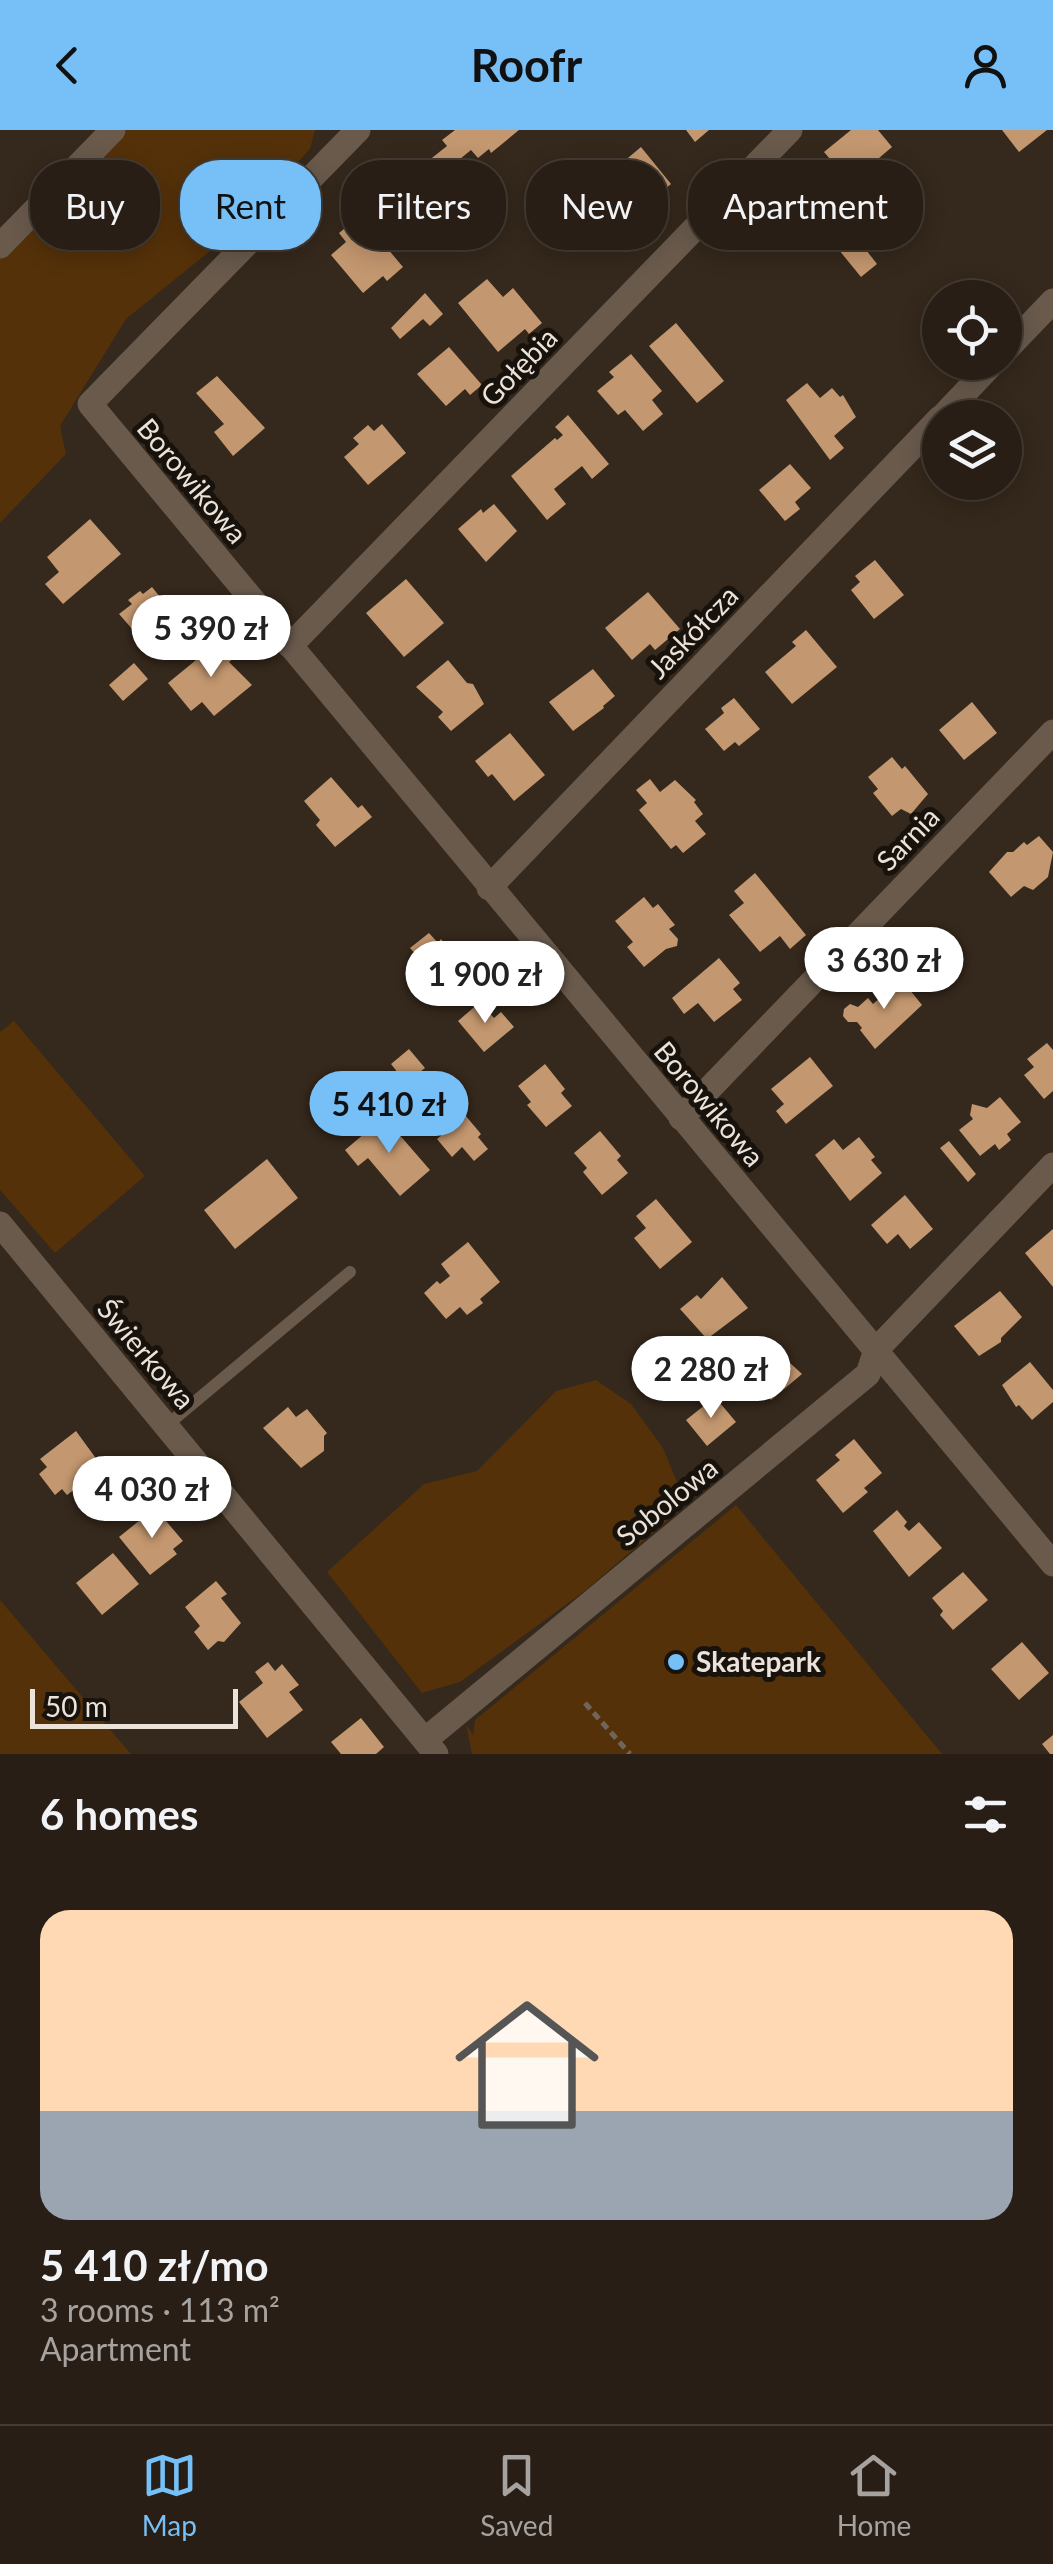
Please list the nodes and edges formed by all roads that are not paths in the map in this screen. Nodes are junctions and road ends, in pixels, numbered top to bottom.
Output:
1 (112, 130) edge
2 (358, 130) edge
3 (790, 130) edge
4 (0, 246) edge
5 (1053, 301) edge
6 (1022, 333) edge
7 (977, 380) edge
8 (957, 400) edge
9 (922, 437) edge
10 (290, 646) junction
11 (1053, 732) edge
12 (490, 888) junction
13 (681, 1118) junction
14 (1053, 1165) edge
15 (0, 1224) edge
16 (350, 1272) dead end
17 (876, 1350) junction
18 (166, 1426) junction
19 (1053, 1564) edge
20 (431, 1747) edge

1 - 4 street
2 - 10 street, Borowikowa
3 - 10 street, Gołębia
5 - 6 street
7 - 8 street, Jaskółcza
9 - 12 street, Jaskółcza
10 - 12 street, Borowikowa
11 - 13 street, Sarnia
12 - 13 street, Borowikowa
13 - 17 street, Borowikowa
14 - 17 street, Sobolowa
15 - 18 street, Świerkowa
16 - 18 lane
17 - 19 street, Borowikowa
17 - 20 street, Sobolowa
18 - 20 street, Świerkowa

